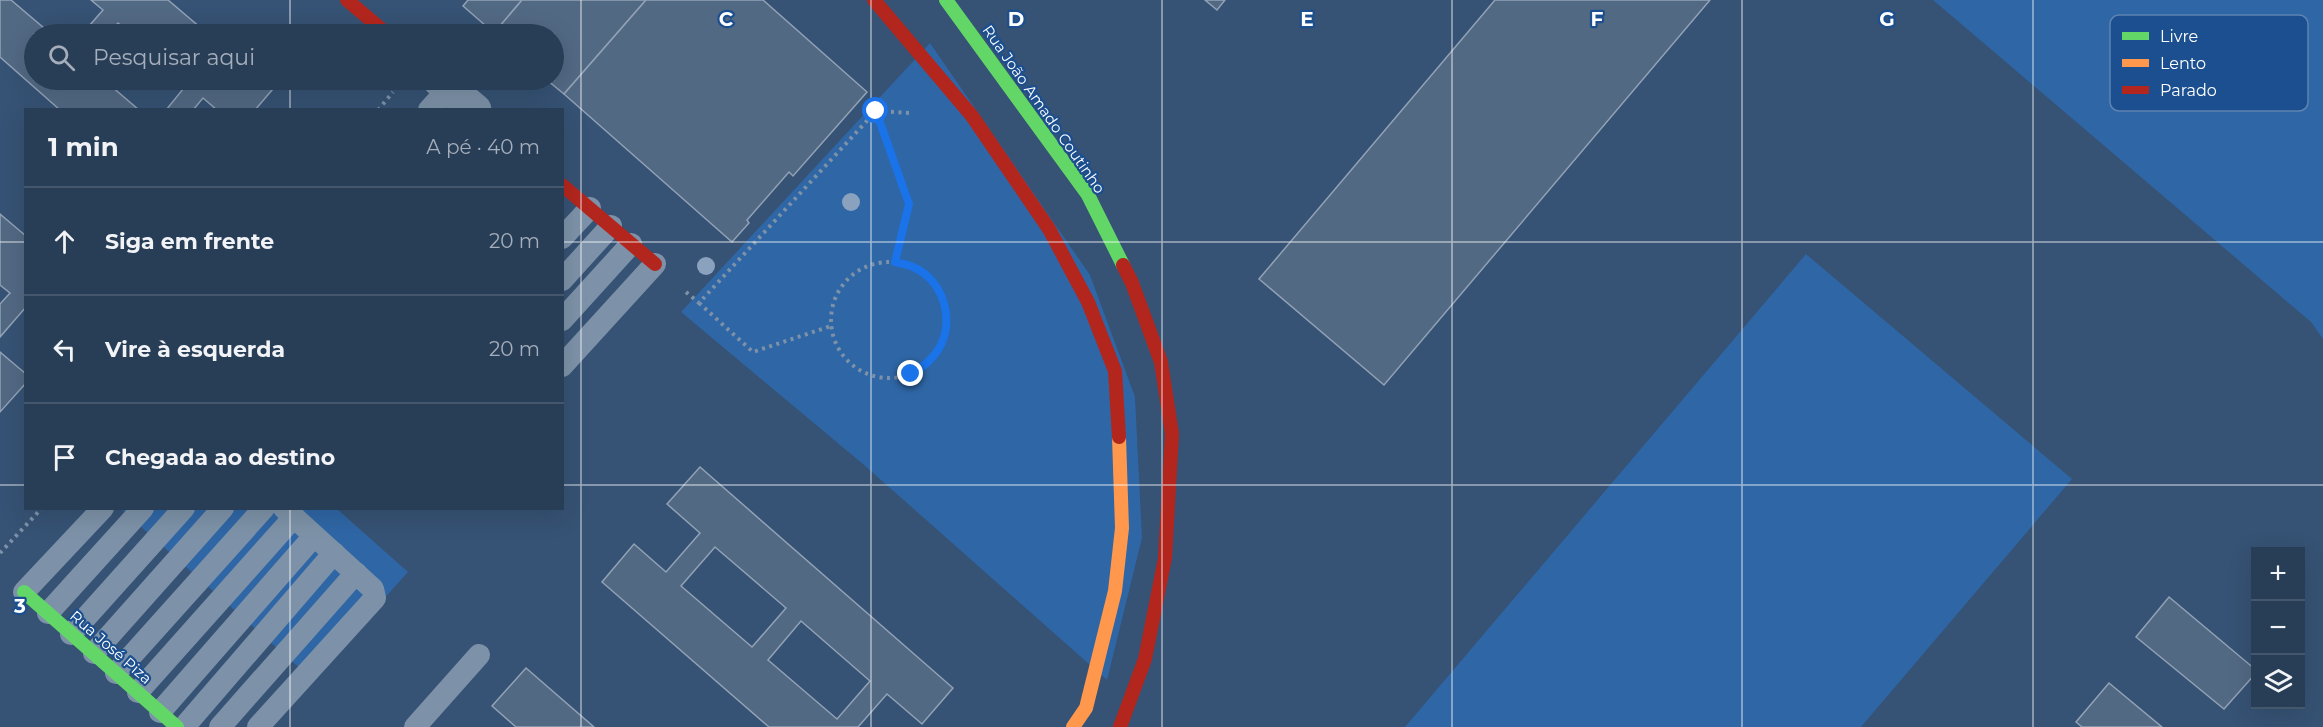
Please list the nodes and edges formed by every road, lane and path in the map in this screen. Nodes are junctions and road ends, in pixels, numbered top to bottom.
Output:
1 (347, 0) edge
2 (874, 0) edge
3 (946, 0) edge
4 (375, 24) edge
5 (564, 189) edge
6 (590, 208) junction
7 (611, 226) junction
8 (564, 236) edge
9 (632, 244) junction
10 (895, 262) junction
11 (655, 264) junction
12 (564, 278) edge
13 (699, 303) junction
14 (564, 319) edge
15 (831, 326) junction
16 (564, 364) edge
17 (40, 510) edge
18 (101, 510) edge
19 (141, 510) edge
20 (182, 510) edge
21 (221, 510) edge
22 (262, 510) edge
23 (289, 513) edge
24 (314, 536) junction
25 (0, 553) edge
26 (334, 553) junction
27 (356, 573) junction
28 (24, 592) joint
29 (48, 613) junction
30 (70, 634) junction
31 (94, 653) junction
32 (479, 655) dead end
33 (116, 673) junction
34 (138, 692) junction
35 (160, 712) junction
36 (177, 727) edge
37 (184, 727) edge
38 (220, 727) edge
39 (258, 727) edge
40 (415, 727) edge
41 (1073, 727) edge
42 (1120, 727) edge

1 - 4 street
2 - 41 street
3 - 42 street, Rua João Amado Coutinho
5 - 6 street
6 - 7 street
6 - 8 lane
7 - 9 street
7 - 12 lane
9 - 11 street
9 - 14 lane
10 - 13 path
10 - 15 path
10 - 15 path
11 - 13 path
11 - 16 lane
13 - 15 path
17 - 25 path
18 - 28 lane
19 - 29 lane
20 - 30 lane
21 - 31 lane
22 - 33 lane
23 - 24 lane
23 - 34 lane
24 - 26 lane
24 - 35 lane
26 - 27 lane
26 - 37 lane
27 - 38 lane
27 - 39 lane
28 - 29 street, Rua José Piza
29 - 30 street, Rua José Piza
30 - 31 street, Rua José Piza
31 - 33 street, Rua José Piza
32 - 40 lane
33 - 34 street, Rua José Piza
34 - 35 street, Rua José Piza
35 - 36 street, Rua José Piza

